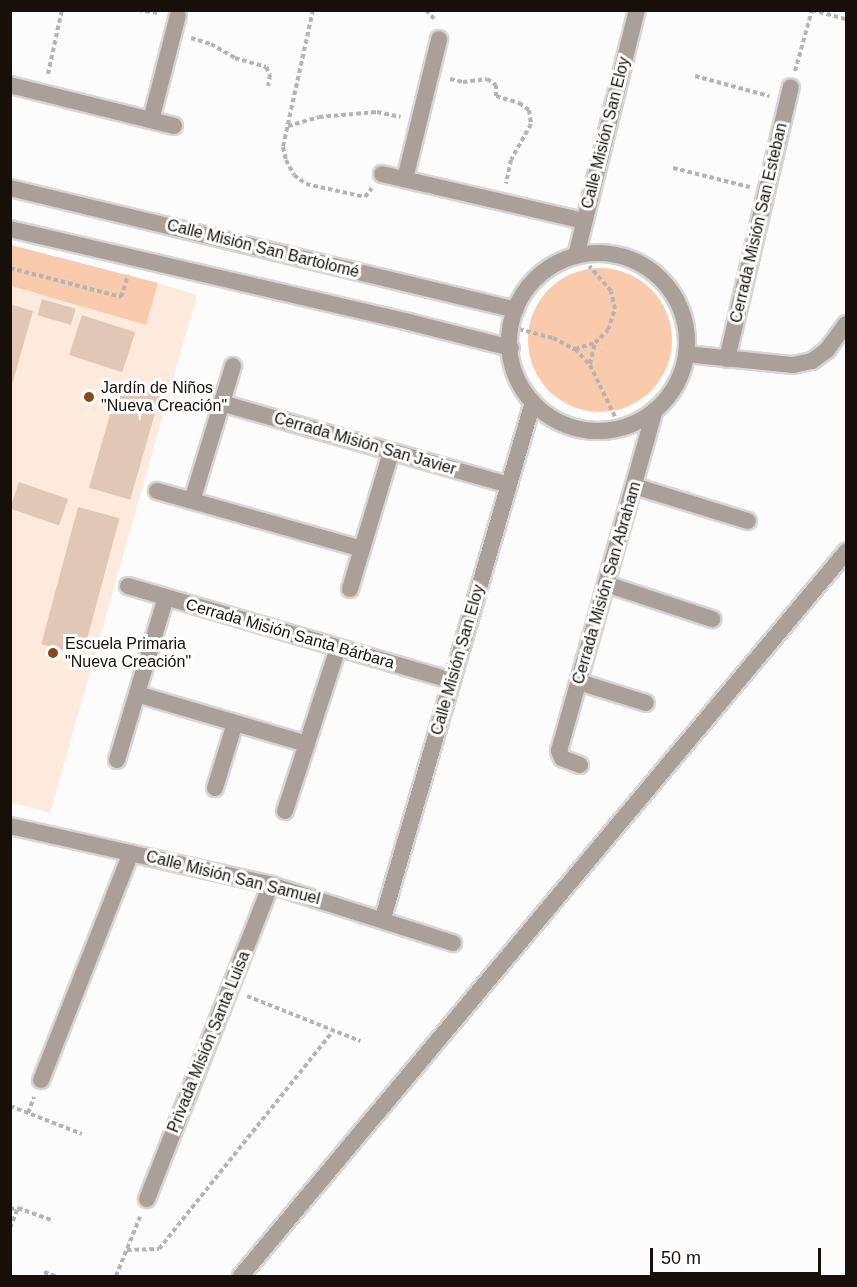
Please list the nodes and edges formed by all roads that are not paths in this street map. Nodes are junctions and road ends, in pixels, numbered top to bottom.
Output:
1 (637, 10) edge
2 (178, 15) dead end
3 (438, 39) dead end
4 (10, 85) edge
5 (789, 94) road end
6 (151, 120) junction
7 (174, 126) dead end
8 (382, 174) road end
9 (405, 179) junction
10 (10, 188) edge
11 (584, 221) junction
12 (10, 229) edge
13 (576, 256) junction
14 (516, 310) junction
15 (846, 324) edge
16 (511, 348) junction
17 (686, 354) junction
18 (727, 359) junction
19 (233, 366) dead end
20 (533, 402) junction
21 (221, 403) junction
22 (655, 410) junction
23 (391, 452) junction
24 (509, 485) junction
25 (634, 486) junction
26 (157, 491) dead end
27 (192, 501) junction
28 (748, 521) dead end
29 (362, 549) junction
30 (846, 552) edge
31 (606, 584) junction
32 (128, 586) dead end
33 (350, 589) dead end
34 (166, 597) junction
35 (712, 619) dead end
36 (338, 648) junction
37 (452, 681) junction
38 (579, 682) junction
39 (137, 694) junction
40 (646, 703) dead end
41 (235, 723) junction
42 (307, 744) junction
43 (117, 760) dead end
44 (580, 765) dead end
45 (215, 788) dead end
46 (285, 811) dead end
47 (10, 826) edge
48 (131, 853) junction
49 (271, 885) junction
50 (383, 918) junction
51 (453, 942) dead end
52 (41, 1080) dead end
53 (147, 1199) road end
54 (241, 1276) edge

1 - 11 street, Calle Misión San Eloy
2 - 6 street
3 - 9 street
4 - 6 street
5 - 18 street, Cerrada Misión San Esteban
6 - 7 street
8 - 9 street
9 - 11 street
10 - 14 street, Calle Misión San Bartolomé
11 - 13 street, Calle Misión San Eloy
12 - 16 street
13 - 14 street
13 - 17 street
14 - 16 street
15 - 18 street
16 - 20 street
17 - 18 street
17 - 22 street
19 - 21 street
20 - 22 street
20 - 24 street, Calle Misión San Eloy
21 - 23 street, Cerrada Misión San Javier
21 - 27 street
22 - 25 street, Cerrada Misión San Abraham
23 - 24 street, Cerrada Misión San Javier
23 - 29 street
24 - 37 street, Calle Misión San Eloy
25 - 28 street
25 - 31 street, Cerrada Misión San Abraham
26 - 27 street
27 - 29 street
29 - 33 street
30 - 54 street
31 - 35 street
31 - 38 street, Cerrada Misión San Abraham
32 - 34 street, Cerrada Misión Santa Bárbara
34 - 36 street, Cerrada Misión Santa Bárbara
34 - 39 street
36 - 37 street, Cerrada Misión Santa Bárbara
36 - 42 street
37 - 50 street, Calle Misión San Eloy
38 - 40 street
38 - 44 street, Cerrada Misión San Abraham
39 - 41 street
39 - 43 street
41 - 42 street
41 - 45 street
42 - 46 street
47 - 48 street, Calle Misión San Samuel
48 - 49 street, Calle Misión San Samuel
48 - 52 street
49 - 50 street, Calle Misión San Samuel
49 - 53 street, Privada Misión Santa Luisa
50 - 51 street, Calle Misión San Samuel

